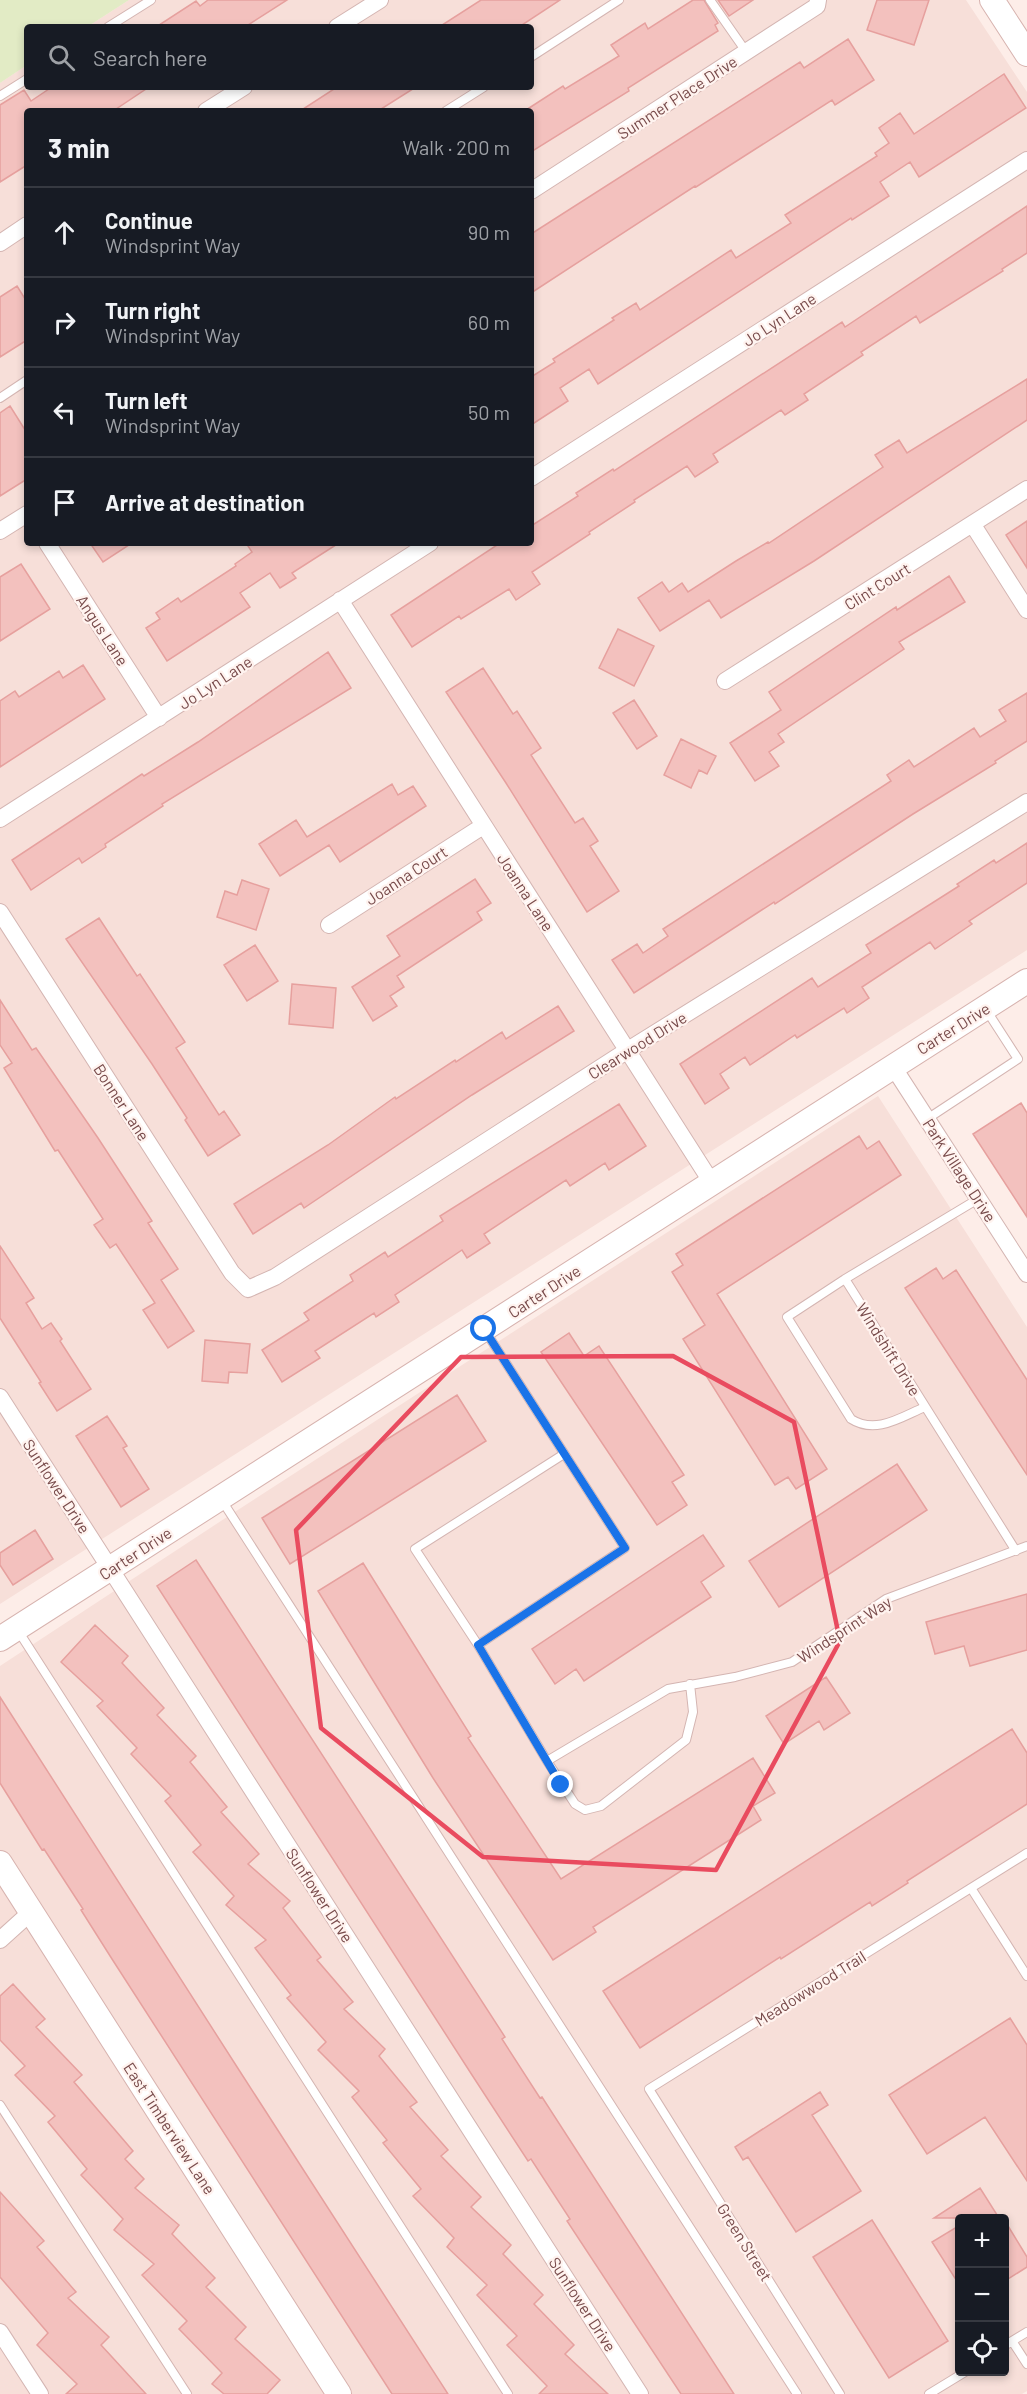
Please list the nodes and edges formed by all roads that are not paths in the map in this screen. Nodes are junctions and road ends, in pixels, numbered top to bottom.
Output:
1 (151, 0) edge
2 (380, 0) edge
3 (619, 0) edge
4 (710, 0) edge
5 (818, 0) edge
6 (992, 0) edge
7 (113, 24) edge
8 (342, 24) edge
9 (747, 52) junction
10 (1027, 54) edge
11 (534, 55) edge
12 (24, 80) edge
13 (239, 90) edge
14 (479, 90) edge
15 (0, 96) edge
16 (211, 108) edge
17 (451, 108) edge
18 (1027, 160) edge
19 (534, 189) edge
20 (24, 227) edge
21 (0, 243) edge
22 (24, 382) edge
23 (0, 398) edge
24 (534, 476) edge
25 (1027, 489) edge
26 (24, 516) edge
27 (973, 525) junction
28 (0, 531) edge
29 (49, 546) edge
30 (424, 546) edge
31 (340, 600) junction
32 (1027, 610) edge
33 (725, 681) dead end
34 (159, 718) junction
35 (1027, 802) edge
36 (0, 819) edge
37 (483, 826) junction
38 (0, 912) edge
39 (328, 925) dead end
40 (1027, 981) edge
41 (985, 1008) junction
42 (628, 1050) junction
43 (892, 1065) junction
44 (927, 1119) junction
45 (712, 1183) junction
46 (978, 1199) junction
47 (1027, 1274) edge
48 (845, 1279) junction
49 (248, 1289) joint
50 (484, 1329) junction
51 (0, 1397) edge
52 (925, 1407) junction
53 (564, 1454) junction
54 (220, 1498) junction
55 (1027, 1546) edge
56 (1016, 1551) junction
57 (111, 1569) junction
58 (8, 1634) edge
59 (478, 1645) junction
60 (690, 1683) junction
61 (547, 1761) junction
62 (1027, 1853) edge
63 (0, 1863) edge
64 (972, 1888) junction
65 (31, 1912) junction
66 (0, 1940) edge
67 (1027, 1976) edge
68 (649, 2089) joint
69 (0, 2104) edge
70 (0, 2332) edge
71 (1027, 2332) edge
72 (1009, 2344) edge
73 (1027, 2364) edge
74 (958, 2376) edge
75 (40, 2394) edge
76 (186, 2394) edge
77 (339, 2394) edge
78 (508, 2394) edge
79 (640, 2394) edge
80 (797, 2394) edge
81 (840, 2394) edge
82 (928, 2394) edge

1 - 7 lane
2 - 8 street
3 - 11 lane
4 - 9 lane
5 - 9 street, Summer Place Drive
6 - 10 street
9 - 19 street, Summer Place Drive
12 - 15 lane
13 - 16 street
14 - 17 lane
18 - 24 street, Jo Lyn Lane
20 - 21 street
22 - 23 lane
25 - 27 street, Clint Court
26 - 28 street
27 - 32 street
27 - 33 street, Clint Court
29 - 34 street, Angus Lane
30 - 31 street, Jo Lyn Lane
31 - 34 street, Jo Lyn Lane
31 - 37 street, Joanna Lane
34 - 36 street, Jo Lyn Lane
35 - 42 street, Clearwood Drive
37 - 39 street, Joanna Court
37 - 42 street, Joanna Lane
38 - 49 street, Bonner Lane
40 - 41 street, Carter Drive
41 - 43 street, Carter Drive
41 - 44 lane
42 - 45 street, Joanna Lane
42 - 49 street, Clearwood Drive
43 - 44 street, Park Village Drive
43 - 45 street, Carter Drive
44 - 46 street, Park Village Drive
45 - 50 street, Carter Drive
46 - 47 street, Park Village Drive
46 - 48 lane
48 - 52 lane, Windshift Drive
48 - 52 lane
50 - 53 lane
50 - 54 street, Carter Drive
51 - 57 street, Sunflower Drive
52 - 56 lane, Windshift Drive
53 - 59 lane
53 - 59 lane
54 - 57 street, Carter Drive
54 - 80 lane
55 - 56 lane, Windsprint Way
56 - 60 lane, Windsprint Way
57 - 58 street, Carter Drive
57 - 79 street, Sunflower Drive
58 - 78 lane
59 - 61 lane
60 - 61 lane, Windsprint Way
60 - 61 lane
62 - 64 lane, Meadowwood Trail
63 - 65 street, East Timberview Lane
64 - 67 lane
64 - 68 lane, Meadowwood Trail
65 - 66 street
65 - 77 street, East Timberview Lane
68 - 81 lane, Green Street
69 - 76 lane
70 - 75 street
71 - 72 lane
72 - 73 lane
74 - 82 lane

